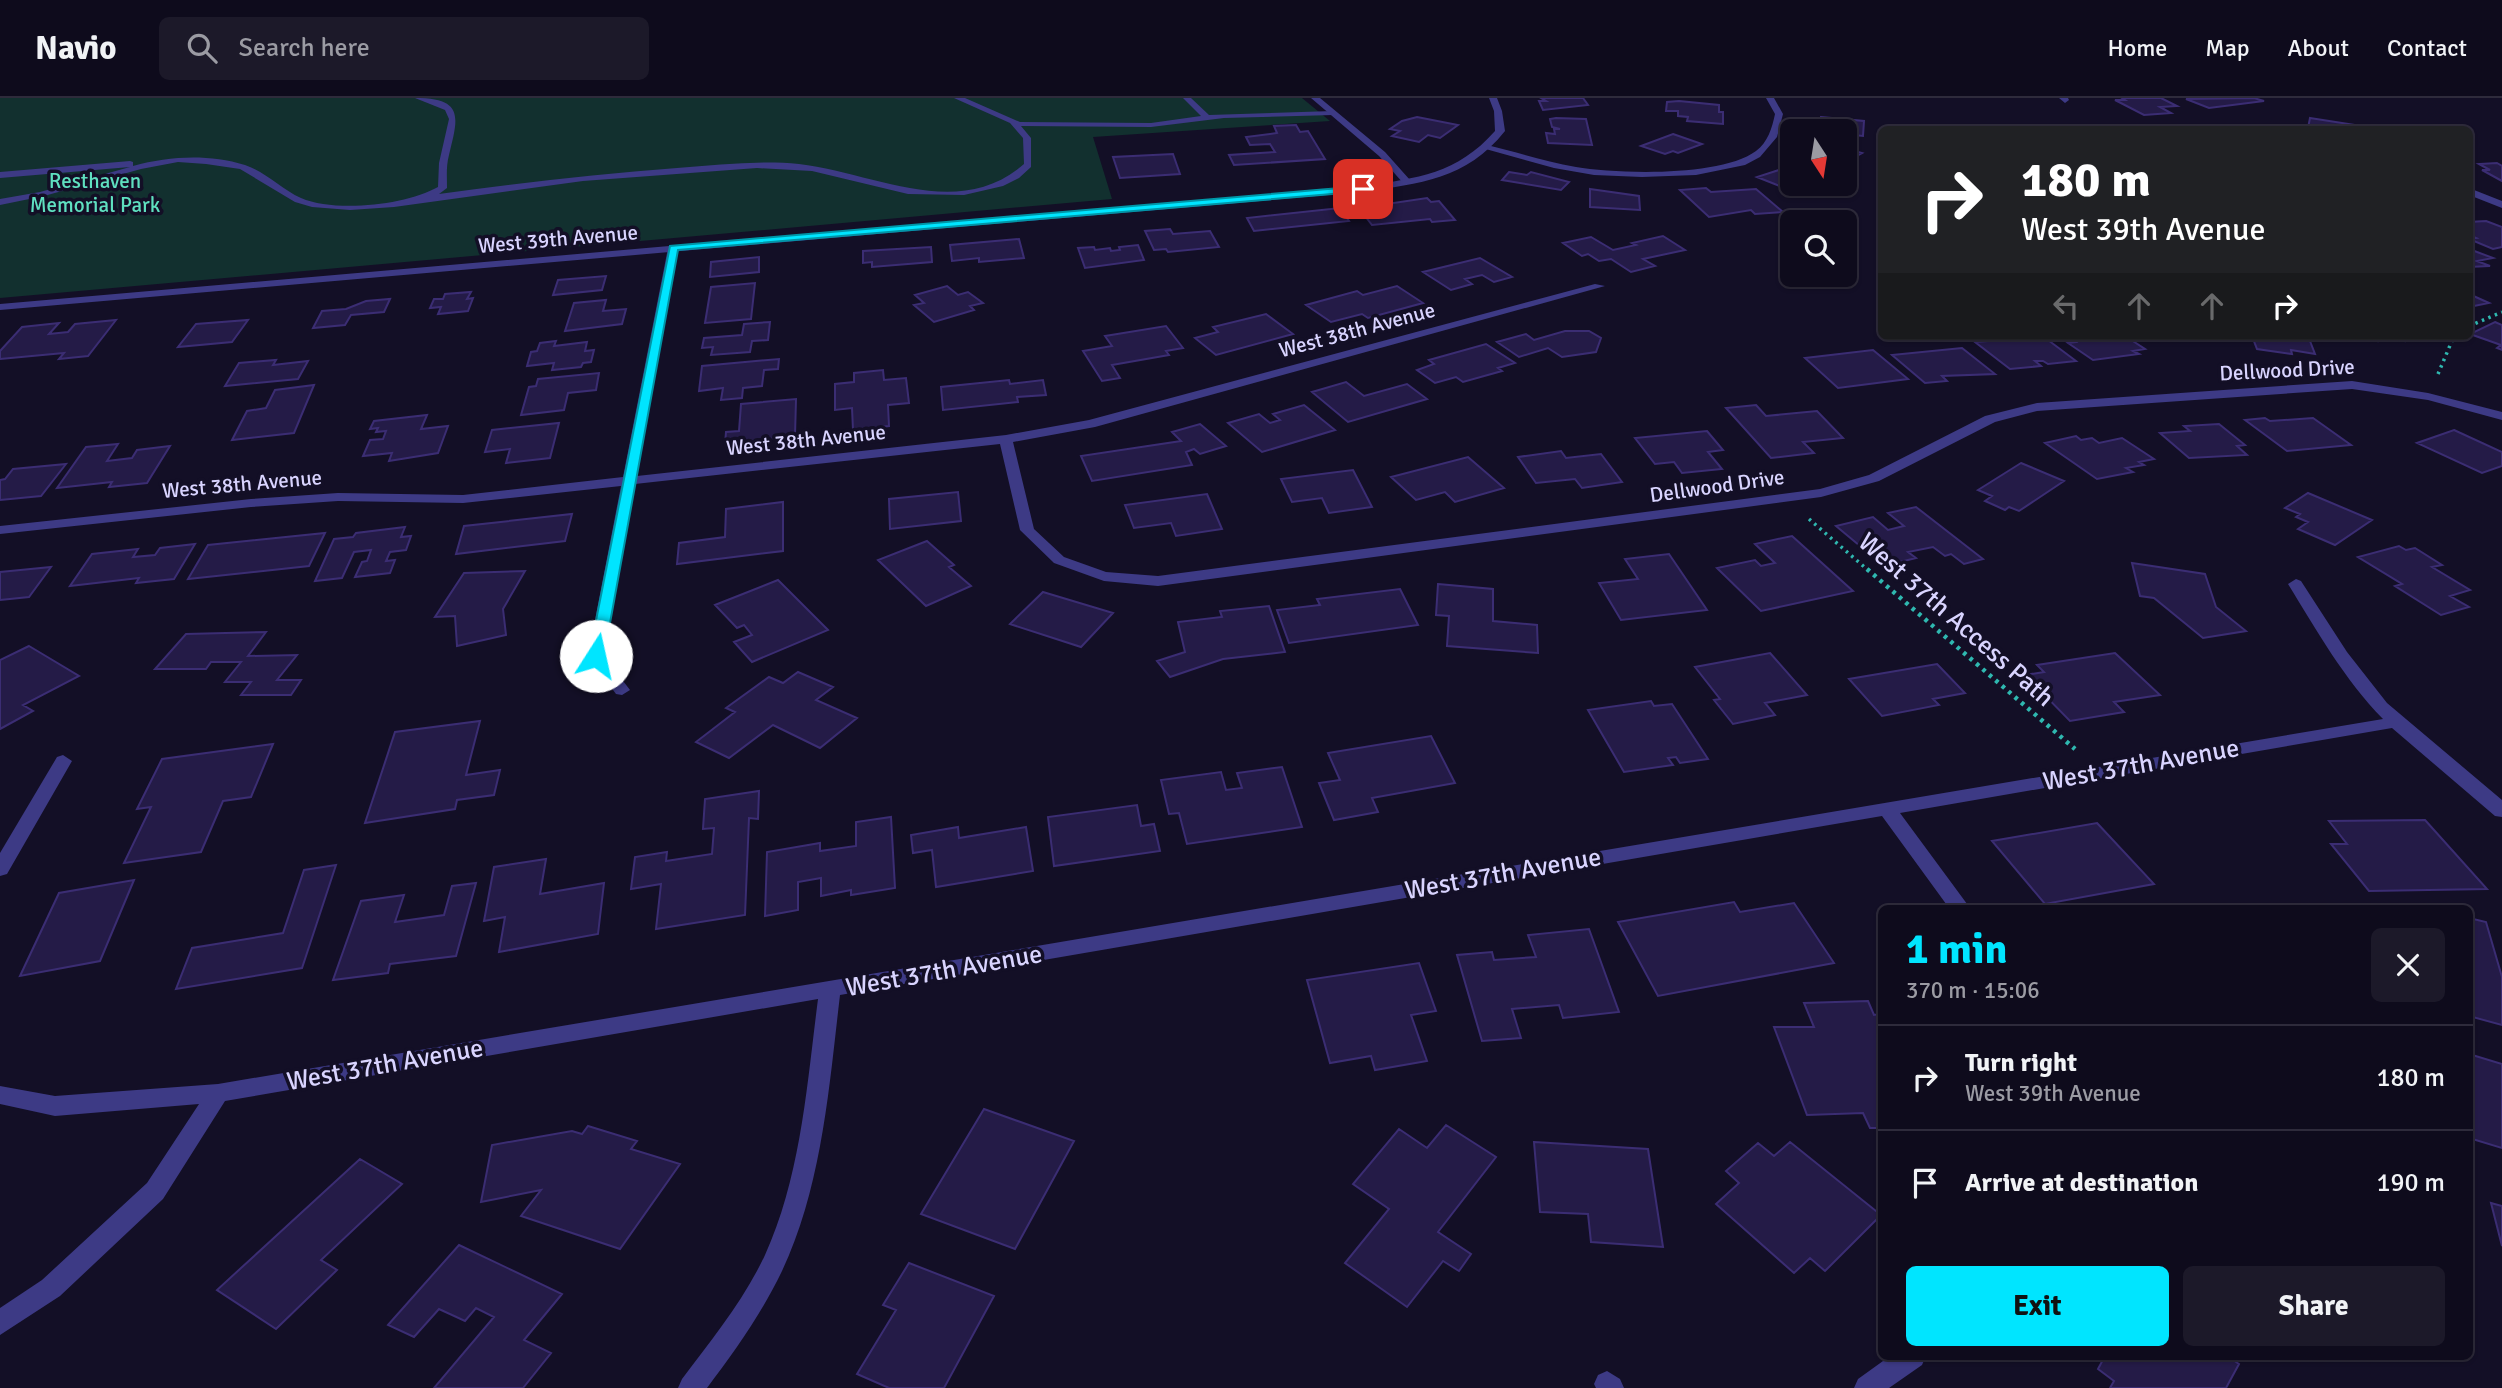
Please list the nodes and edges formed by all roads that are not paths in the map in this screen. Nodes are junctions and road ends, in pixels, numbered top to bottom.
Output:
1 (419, 98) edge
2 (958, 98) edge
3 (1187, 98) edge
4 (1315, 98) edge
5 (1493, 98) edge
6 (1770, 98) edge
7 (1333, 113) junction
8 (1208, 118) junction
9 (1014, 124) junction
10 (1092, 125) junction
11 (1030, 147) junction
12 (1487, 148) junction
13 (161, 162) junction
14 (0, 175) edge
15 (1407, 182) junction
16 (443, 188) junction
17 (484, 190) junction
18 (2473, 193) edge
19 (415, 200) junction
20 (0, 202) edge
21 (2502, 205) edge
22 (673, 248) junction
23 (1599, 286) dead end
24 (0, 307) edge
25 (2502, 416) edge
26 (1006, 439) junction
27 (628, 481) junction
28 (0, 530) edge
29 (2296, 584) dead end
30 (622, 690) dead end
31 (2396, 722) junction
32 (63, 761) dead end
33 (1886, 808) junction
34 (2502, 811) edge
35 (0, 869) edge
36 (1958, 905) edge
37 (830, 990) junction
38 (218, 1093) junction
39 (0, 1095) edge
40 (0, 1323) edge
41 (1907, 1360) edge
42 (691, 1388) edge
43 (1867, 1388) edge

1 - 16 lane
2 - 9 lane
3 - 8 lane
4 - 7 street
5 - 12 street
6 - 12 street
7 - 8 lane
7 - 15 street
8 - 10 lane
9 - 10 lane
9 - 11 lane
10 - 11 lane
11 - 17 lane
12 - 15 street, West 39th Avenue
13 - 14 lane
13 - 19 lane
13 - 20 lane
15 - 22 street, West 39th Avenue
16 - 17 lane
16 - 19 lane
17 - 19 lane
18 - 21 street
22 - 24 street, West 39th Avenue
22 - 27 street
23 - 26 street, West 38th Avenue
25 - 26 street, Dellwood Drive
26 - 27 street, West 38th Avenue
27 - 28 street, West 38th Avenue
27 - 30 street
29 - 31 street
31 - 33 street, West 37th Avenue
31 - 34 street
32 - 35 street
33 - 36 street
33 - 37 street, West 37th Avenue
37 - 38 street, West 37th Avenue
37 - 42 street
38 - 39 street, West 37th Avenue
38 - 40 street
41 - 43 street

